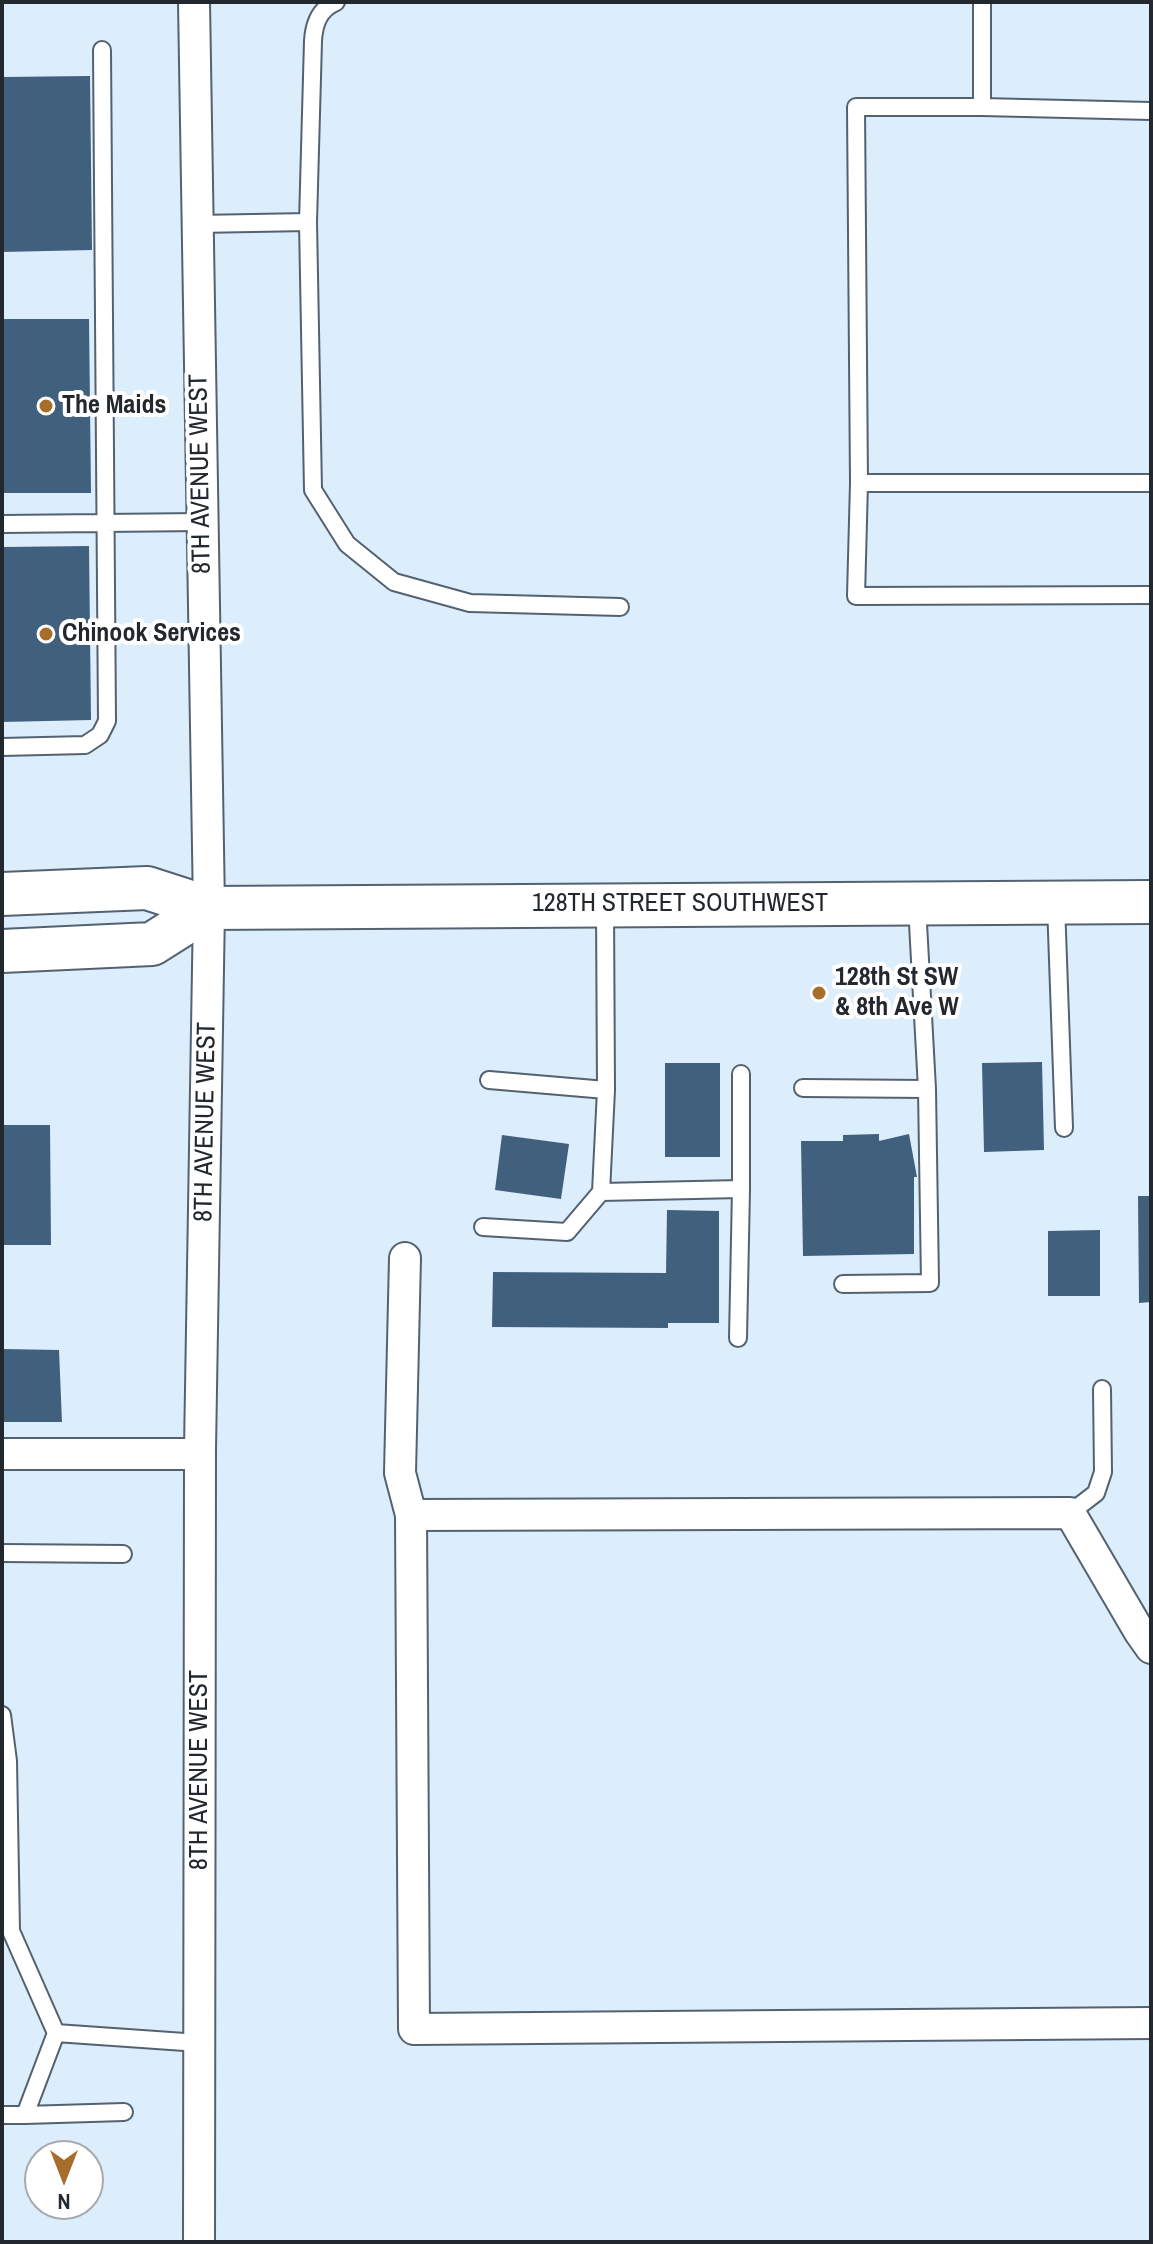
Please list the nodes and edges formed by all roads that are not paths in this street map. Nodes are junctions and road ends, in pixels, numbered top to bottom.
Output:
1 (194, 2) edge
2 (336, 2) edge
3 (982, 2) edge
4 (102, 50) dead end
5 (982, 107) junction
6 (1151, 111) edge
7 (308, 222) junction
8 (197, 224) junction
9 (859, 483) junction
10 (1151, 483) edge
11 (105, 522) junction
12 (202, 522) junction
13 (2, 524) edge
14 (1151, 595) edge
15 (620, 607) dead end
16 (2, 747) edge
17 (2, 894) edge
18 (1151, 902) edge
19 (916, 903) junction
20 (1056, 903) junction
21 (605, 905) junction
22 (209, 908) junction
23 (2, 951) edge
24 (741, 1074) dead end
25 (489, 1080) dead end
26 (803, 1088) dead end
27 (927, 1089) junction
28 (606, 1090) junction
29 (1064, 1128) dead end
30 (741, 1189) junction
31 (601, 1192) junction
32 (483, 1227) dead end
33 (405, 1258) dead end
34 (843, 1284) dead end
35 (738, 1338) dead end
36 (1102, 1389) dead end
37 (2, 1454) edge
38 (200, 1454) junction
39 (1070, 1513) junction
40 (411, 1515) junction
41 (2, 1553) edge
42 (123, 1554) dead end
43 (1151, 1648) edge
44 (2, 1715) edge
45 (6, 1931) edge
46 (1151, 2023) edge
47 (56, 2033) junction
48 (199, 2043) junction
49 (124, 2112) dead end
50 (2, 2115) edge
51 (25, 2115) junction
52 (199, 2242) edge

1 - 8 street, 8TH AVENUE WEST
2 - 7 lane
3 - 5 lane
4 - 11 lane
5 - 6 lane
5 - 9 lane
7 - 8 lane
7 - 15 lane
8 - 12 street, 8TH AVENUE WEST
9 - 10 lane
9 - 14 lane
11 - 12 lane
11 - 13 lane
11 - 16 lane
12 - 22 street, 8TH AVENUE WEST
17 - 22 main road, 128TH STREET SOUTHWEST
18 - 20 main road, 128TH STREET SOUTHWEST
19 - 20 main road, 128TH STREET SOUTHWEST
19 - 21 main road, 128TH STREET SOUTHWEST
19 - 27 lane
20 - 29 lane
21 - 22 main road, 128TH STREET SOUTHWEST
21 - 28 lane
22 - 23 main road
22 - 38 street, 8TH AVENUE WEST
24 - 30 lane
25 - 28 lane
26 - 27 lane
27 - 34 lane
28 - 31 lane
30 - 31 lane
30 - 35 lane
31 - 32 lane
33 - 40 street
36 - 39 lane
37 - 38 street
38 - 48 street, 8TH AVENUE WEST
39 - 40 street
39 - 43 street
40 - 46 street
41 - 42 lane
44 - 45 lane
45 - 47 lane
47 - 48 lane
47 - 51 lane
48 - 52 street, 8TH AVENUE WEST
49 - 51 lane
50 - 51 lane

